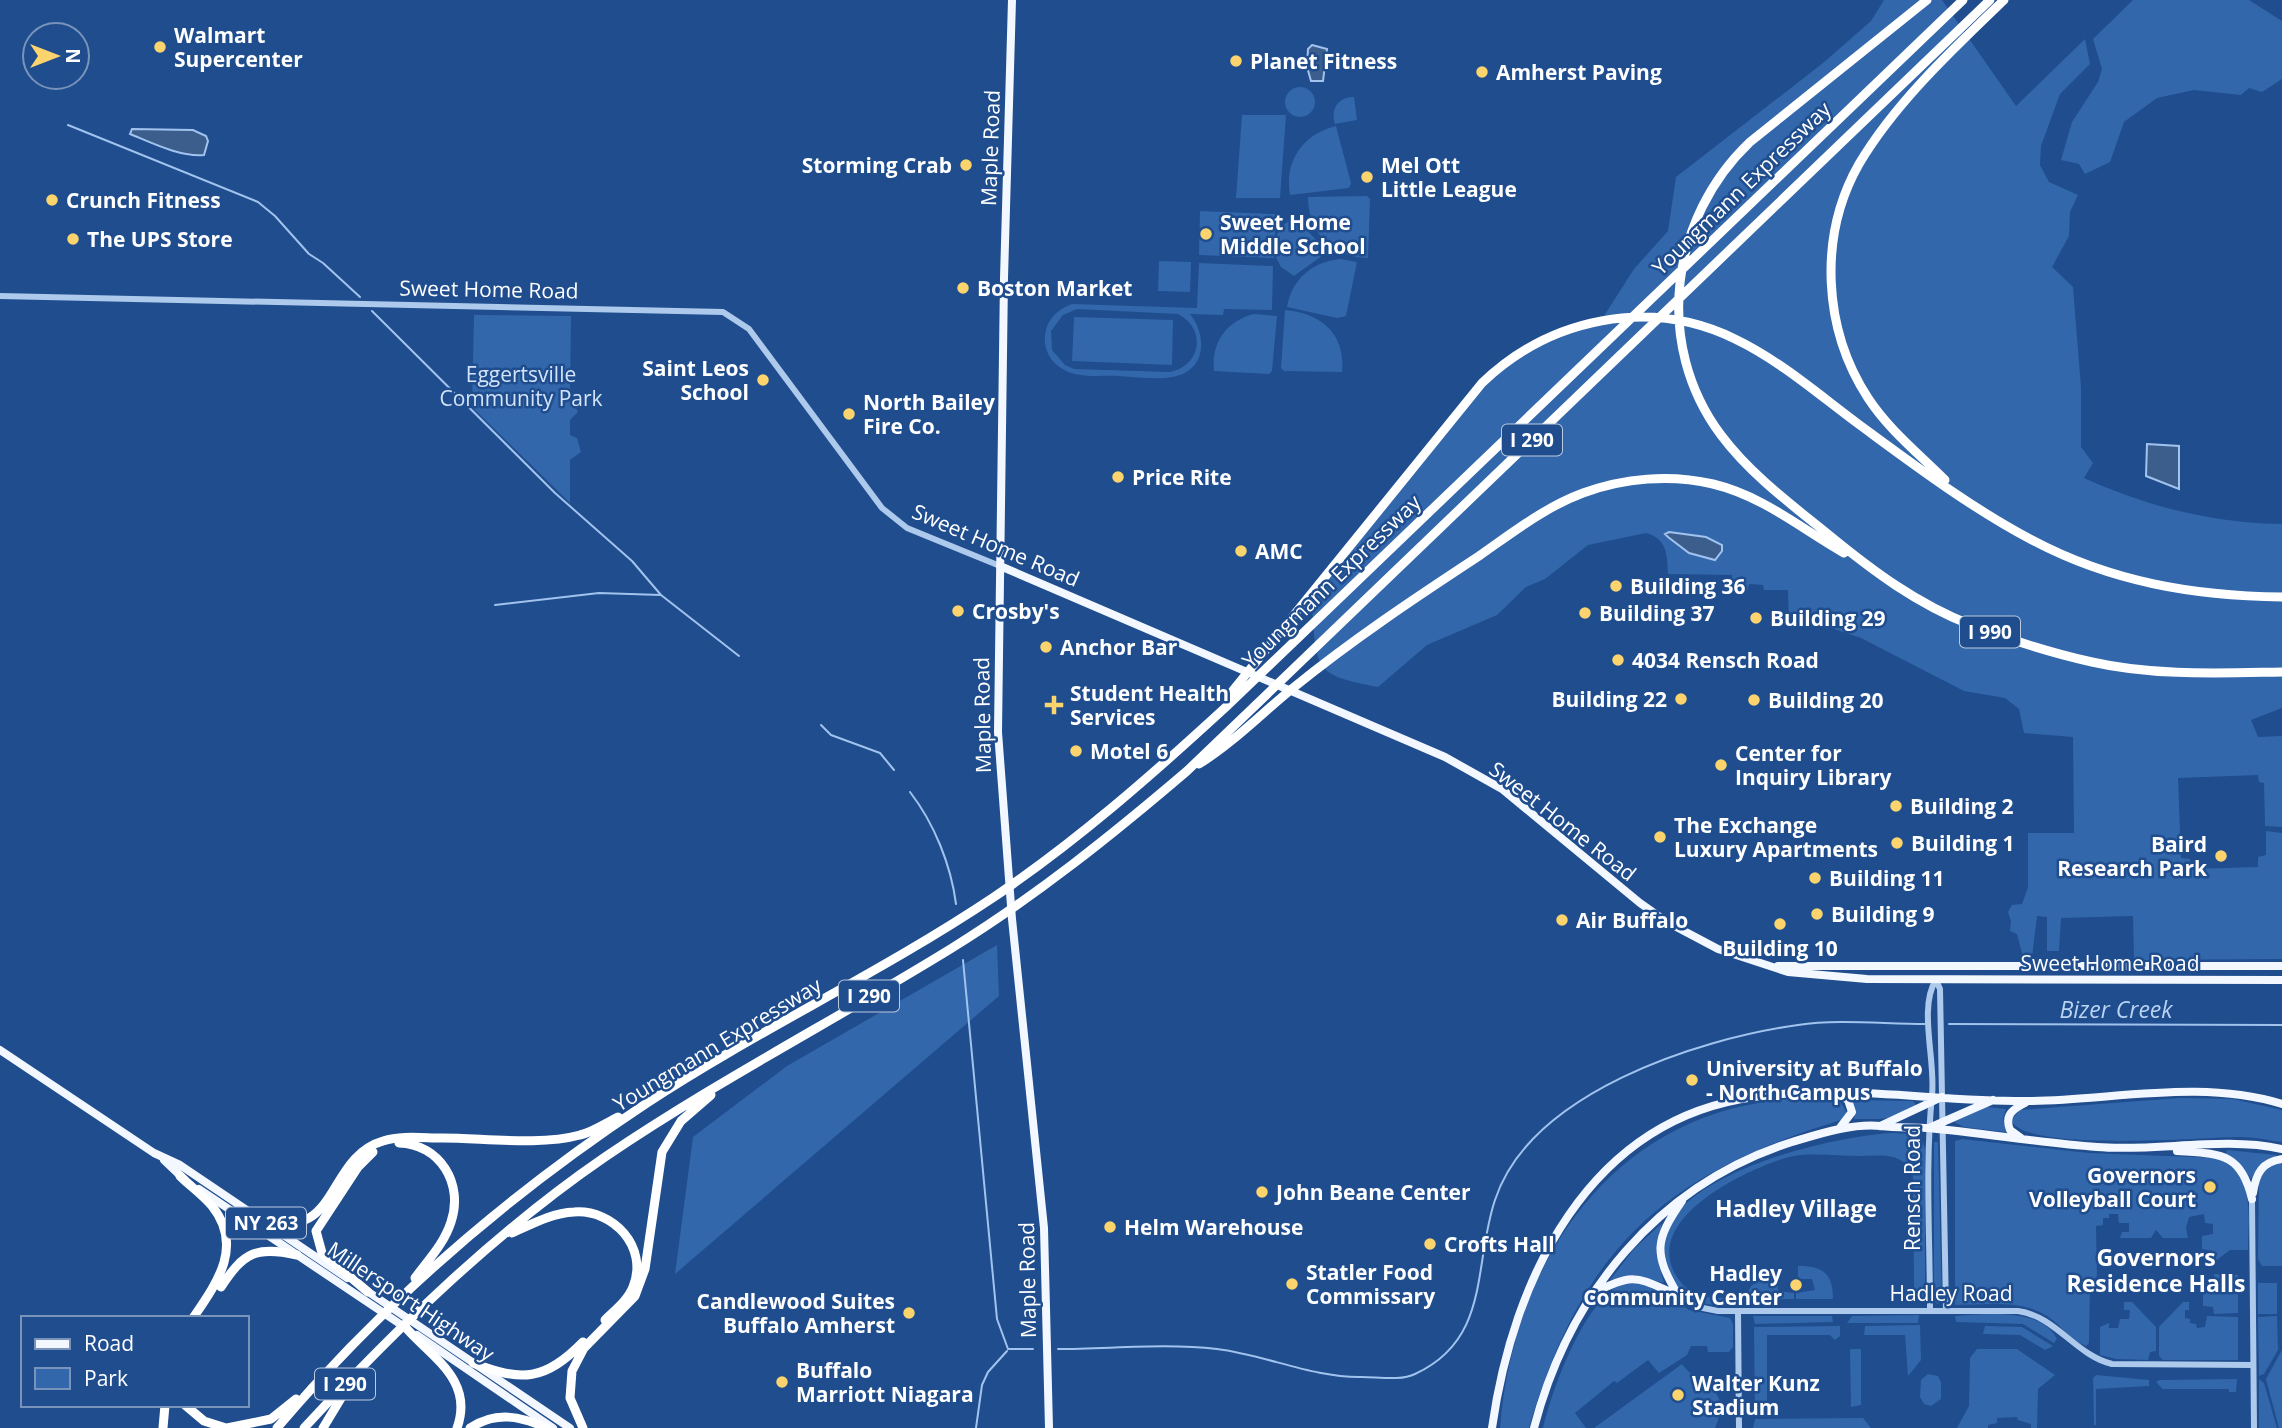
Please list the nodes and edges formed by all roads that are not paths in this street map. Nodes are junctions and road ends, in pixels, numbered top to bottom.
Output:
1 (1013, 0) edge
2 (1927, 0) edge
3 (1963, 0) edge
4 (1990, 0) edge
5 (2004, 0) edge
6 (0, 296) edge
7 (1959, 493) junction
8 (1861, 562) junction
9 (1000, 566) junction
10 (2282, 597) edge
11 (2282, 672) edge
12 (1240, 688) junction
13 (1187, 771) junction
14 (1771, 966) junction
15 (2282, 966) edge
16 (1936, 979) junction
17 (2282, 980) edge
18 (0, 1050) edge
19 (740, 1070) junction
20 (1835, 1093) junction
21 (1942, 1097) junction
22 (1993, 1100) junction
23 (1931, 1101) junction
24 (2028, 1101) junction
25 (648, 1102) junction
26 (2282, 1104) edge
27 (1880, 1126) junction
28 (1943, 1126) junction
29 (1929, 1128) junction
30 (1836, 1131) junction
31 (2027, 1140) junction
32 (2136, 1149) junction
33 (2282, 1149) edge
34 (162, 1158) junction
35 (2282, 1159) edge
36 (180, 1176) junction
37 (1688, 1193) junction
38 (2252, 1199) junction
39 (257, 1216) junction
40 (495, 1241) junction
41 (297, 1255) junction
42 (368, 1292) junction
43 (403, 1293) junction
44 (1593, 1293) junction
45 (1678, 1295) junction
46 (1930, 1310) junction
47 (1946, 1310) junction
48 (1738, 1311) junction
49 (194, 1316) edge
50 (201, 1316) edge
51 (407, 1328) junction
52 (472, 1363) junction
53 (2253, 1365) junction
54 (357, 1371) junction
55 (318, 1380) junction
56 (165, 1407) edge
57 (188, 1407) edge
58 (163, 1428) edge
59 (227, 1428) edge
60 (277, 1428) edge
61 (304, 1428) edge
62 (323, 1428) edge
63 (457, 1428) edge
64 (470, 1428) edge
65 (547, 1428) edge
66 (553, 1428) edge
67 (570, 1428) edge
68 (583, 1428) edge
69 (1049, 1428) edge
70 (1492, 1428) edge
71 (1534, 1428) edge
72 (1739, 1428) edge
73 (2254, 1428) edge

1 - 9 main road, Maple Road
2 - 8 highway
3 - 12 highway, Youngmann Expressway / I 290
4 - 13 highway, Youngmann Expressway / I 290
5 - 7 highway
6 - 9 street, Sweet Home Road
7 - 10 highway
7 - 12 highway
8 - 11 highway, I 990
8 - 13 highway
9 - 14 main road, Sweet Home Road
9 - 69 main road, Maple Road
12 - 25 highway, Youngmann Expressway / I 290
13 - 19 highway, Youngmann Expressway / I 290
14 - 15 main road, Sweet Home Road
14 - 16 main road, Sweet Home Road
16 - 17 main road, Sweet Home Road
16 - 21 street, Rensch Road
16 - 23 street, Rensch Road
18 - 34 main road, Millersport Highway / NY 263
19 - 40 highway, Youngmann Expressway / I 290
19 - 68 highway
20 - 23 main road
20 - 30 main road
20 - 70 main road
21 - 22 main road
21 - 23 main road
21 - 28 street, Rensch Road
22 - 24 main road
22 - 28 main road
23 - 27 main road
23 - 29 street, Rensch Road
24 - 26 main road
24 - 31 main road
25 - 39 highway
25 - 43 highway, Youngmann Expressway / I 290
27 - 29 main road
27 - 30 main road
28 - 29 main road
28 - 31 main road
28 - 47 street, Rensch Road
29 - 46 street, Rensch Road
30 - 37 main road
31 - 32 main road
32 - 33 main road
32 - 38 main road
34 - 36 main road, Millersport Highway / NY 263
34 - 39 main road, Millersport Highway / NY 263
35 - 38 main road
36 - 41 main road, Millersport Highway / NY 263
36 - 49 highway
37 - 44 main road
37 - 45 main road
38 - 53 street
39 - 42 main road, Millersport Highway / NY 263
40 - 52 highway
40 - 54 highway, Youngmann Expressway / I 290
41 - 50 highway
41 - 51 main road, Millersport Highway / NY 263
42 - 43 highway
42 - 52 main road, Millersport Highway / NY 263
43 - 55 highway, Youngmann Expressway / I 290
44 - 45 main road
44 - 71 main road
45 - 48 street, Hadley Road
46 - 47 street, Hadley Road
46 - 48 street, Hadley Road
47 - 53 street, Hadley Road
48 - 72 street
51 - 63 highway
51 - 66 main road, Millersport Highway / NY 263
52 - 67 main road, Millersport Highway / NY 263
53 - 73 street
54 - 61 highway, Youngmann Expressway / I 290
54 - 62 highway
55 - 59 highway
55 - 60 highway, Youngmann Expressway / I 290
56 - 58 highway
57 - 59 highway
64 - 65 highway

